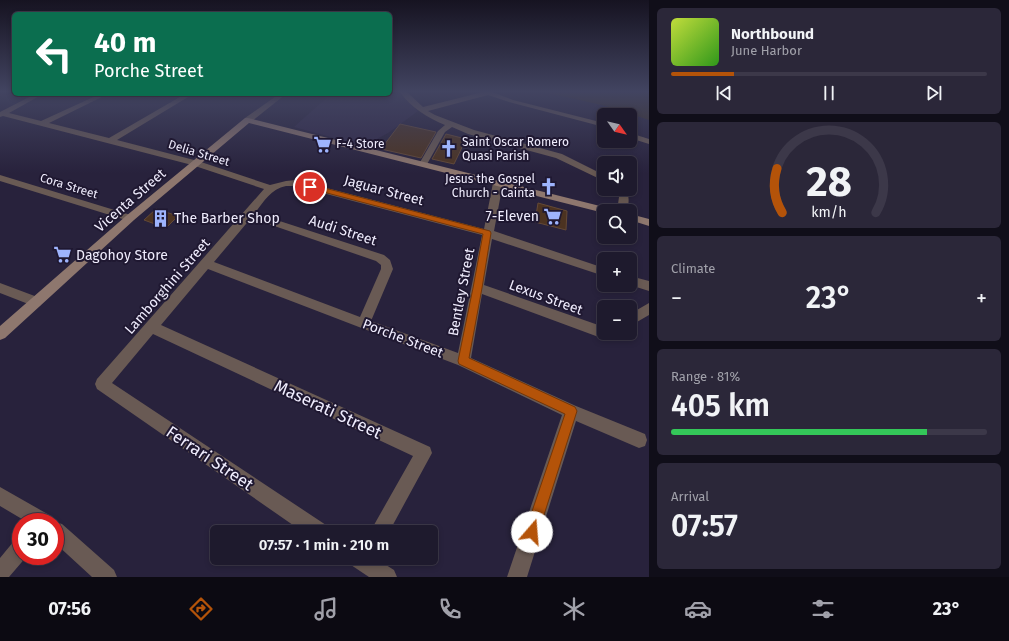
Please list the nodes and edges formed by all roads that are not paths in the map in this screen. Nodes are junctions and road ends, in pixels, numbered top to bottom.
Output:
1 (22, 119) edge
2 (52, 119) edge
3 (147, 119) edge
4 (437, 119) edge
5 (580, 119) edge
6 (248, 120) joint
7 (43, 123) junction
8 (597, 123) edge
9 (450, 124) junction
10 (637, 138) edge
11 (110, 140) junction
12 (649, 142) edge
13 (195, 163) junction
14 (424, 164) junction
15 (597, 175) edge
16 (0, 178) edge
17 (498, 183) junction
18 (270, 188) junction
19 (597, 208) edge
20 (249, 214) junction
21 (130, 218) junction
22 (637, 219) edge
23 (649, 223) edge
24 (487, 233) junction
25 (206, 264) junction
26 (597, 270) edge
27 (637, 282) edge
28 (649, 286) edge
29 (0, 288) edge
30 (478, 288) junction
31 (36, 302) junction
32 (649, 308) edge
33 (637, 316) edge
34 (364, 323) junction
35 (151, 327) junction
36 (597, 330) edge
37 (0, 334) edge
38 (463, 361) junction
39 (102, 384) joint
40 (571, 411) junction
41 (639, 440) dead end
42 (0, 496) edge
43 (29, 513) edge
44 (309, 525) edge
45 (383, 525) edge
46 (64, 539) edge
47 (12, 559) edge
48 (370, 565) edge
49 (0, 573) edge
50 (107, 577) edge
51 (387, 577) edge
52 (517, 577) edge

1 - 7 street, Delia Street
2 - 7 street
3 - 11 street
4 - 9 street
5 - 8 street
6 - 13 street, Vicenta Street
6 - 14 street
7 - 11 street, Delia Street
9 - 14 street
9 - 15 street
10 - 12 street
11 - 13 street, Delia Street
13 - 18 street, Delia Street
13 - 21 street, Vicenta Street
14 - 17 street
16 - 21 street, Cora Street
17 - 19 street
17 - 24 street, Bentley Street
18 - 20 street, Lamborghini Street
18 - 24 street, Jaguar Street
20 - 25 street, Lamborghini Street
20 - 34 street, Audi Street
21 - 31 street, Vicenta Street
22 - 23 street
24 - 26 street, Jaguar Street
24 - 30 street, Bentley Street
25 - 34 street, Porche Street
25 - 35 street, Lamborghini Street
27 - 28 street
29 - 31 street
30 - 36 street, Lexus Street
30 - 38 street, Bentley Street
31 - 37 street, Vicenta Street
32 - 33 street
34 - 38 street, Porche Street
35 - 39 street, Lamborghini Street
35 - 45 street, Maserati Street
38 - 40 street, Porche Street
39 - 44 street, Ferrari Street
40 - 41 street, Porche Street
40 - 52 street
42 - 43 street
46 - 50 street
47 - 49 street
48 - 51 street

